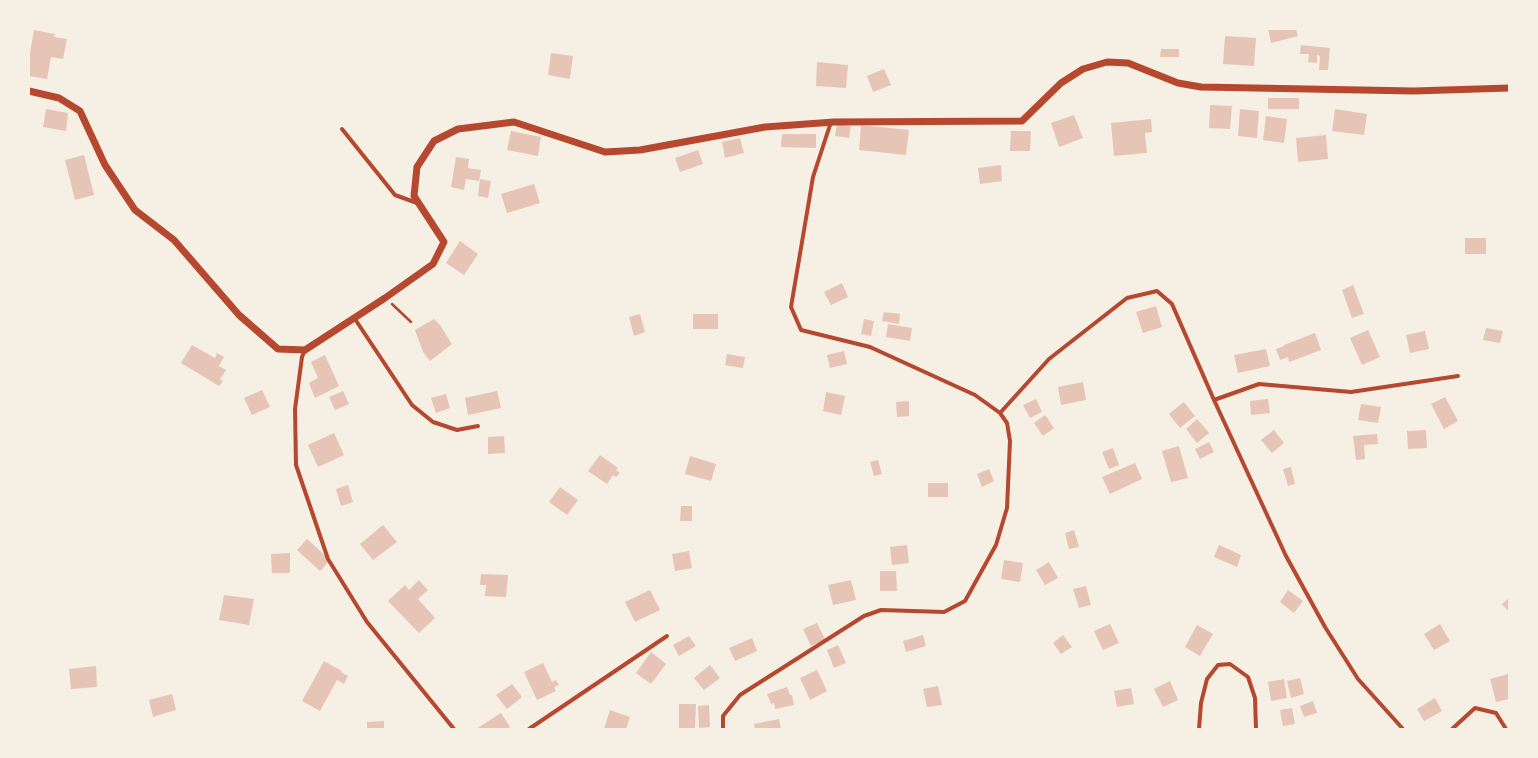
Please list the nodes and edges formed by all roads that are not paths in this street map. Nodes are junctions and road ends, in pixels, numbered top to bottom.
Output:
1 (1509, 88) edge
2 (29, 91) edge
3 (834, 122) junction
4 (342, 129) dead end
5 (419, 204) junction
6 (355, 319) junction
7 (305, 350) junction
8 (1458, 376) dead end
9 (1214, 400) junction
10 (1000, 413) junction
11 (478, 426) dead end
12 (667, 636) dead end
13 (454, 729) edge
14 (529, 729) edge
15 (723, 729) edge
16 (1199, 729) edge
17 (1256, 729) edge
18 (1403, 729) edge
19 (1452, 729) edge
20 (1506, 729) edge

1 - 3 street
2 - 7 street
3 - 5 street
3 - 10 street
4 - 5 street
5 - 6 street
6 - 7 street
6 - 11 street
7 - 13 street
8 - 9 street
9 - 10 street
9 - 18 street
10 - 15 street
12 - 14 street
16 - 17 street
19 - 20 street

